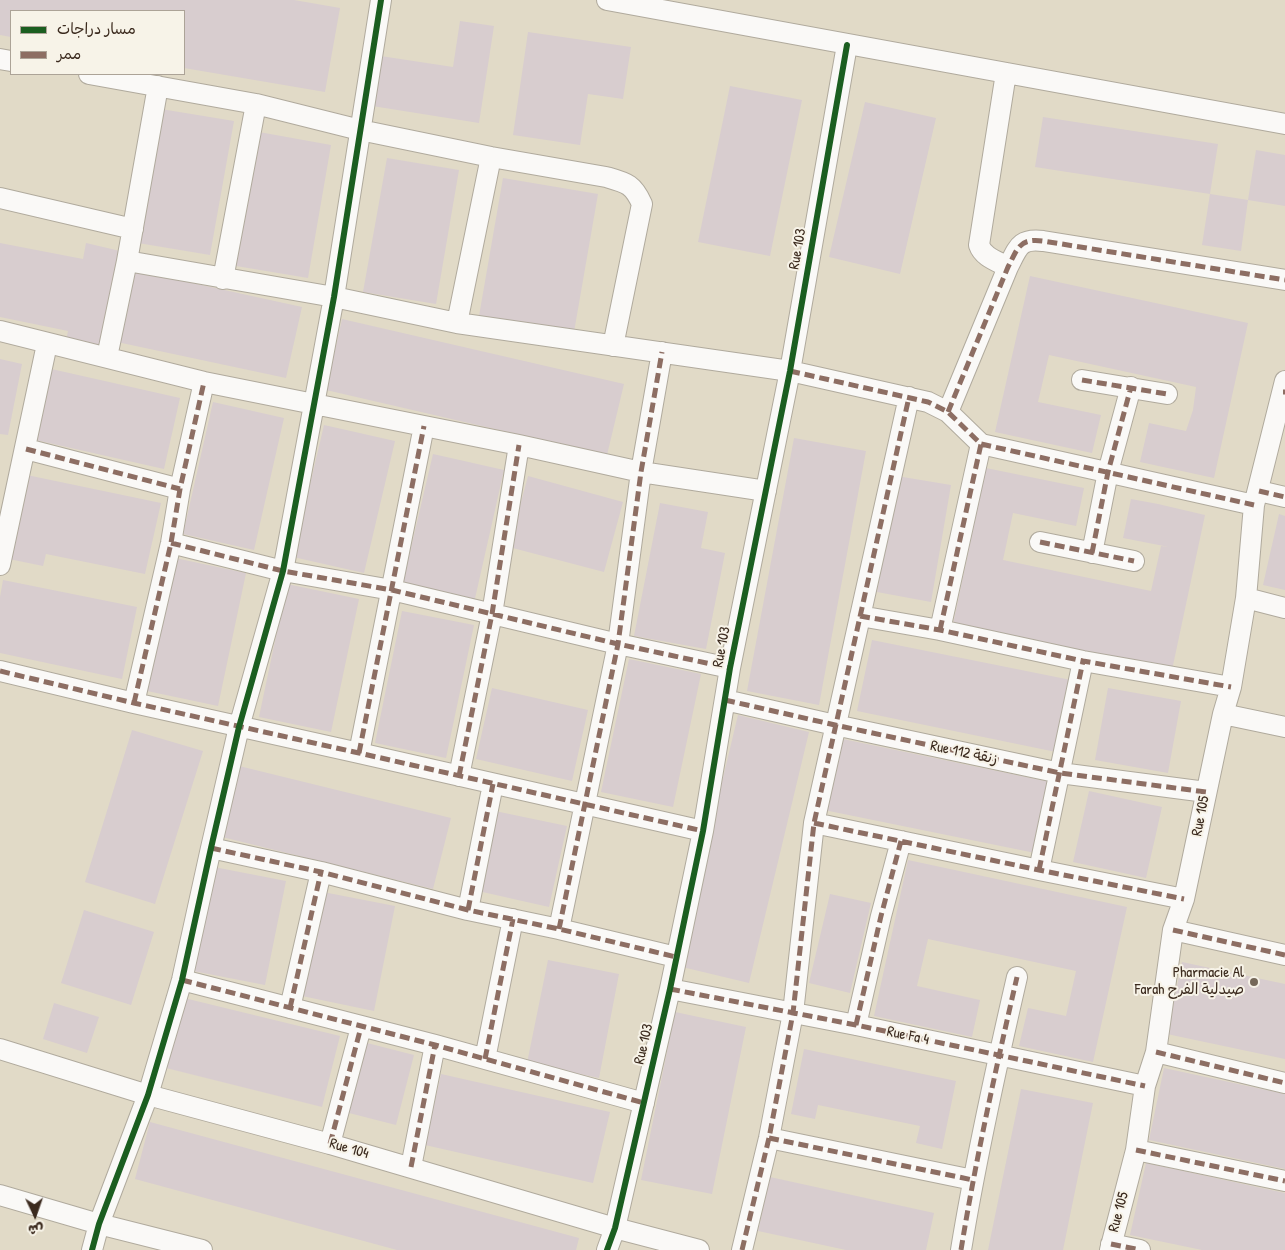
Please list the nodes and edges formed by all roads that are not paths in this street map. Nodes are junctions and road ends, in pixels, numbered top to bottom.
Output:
1 (381, 0) edge
2 (607, 0) edge
3 (847, 45) junction
4 (1006, 73) junction
5 (94, 75) edge
6 (158, 86) junction
7 (256, 104) junction
8 (1285, 124) edge
9 (360, 130) junction
10 (491, 157) junction
11 (0, 198) edge
12 (133, 229) junction
13 (127, 260) junction
14 (1008, 267) junction
15 (223, 279) junction
16 (1285, 280) edge
17 (334, 297) junction
18 (457, 323) junction
19 (0, 331) edge
20 (47, 344) junction
21 (613, 346) junction
22 (662, 352) junction
23 (107, 357) junction
24 (790, 371) junction
25 (1082, 380) dead end
26 (204, 382) junction
27 (1130, 388) junction
28 (1284, 388) edge
29 (1167, 394) dead end
30 (909, 397) junction
31 (314, 404) junction
32 (948, 412) junction
33 (424, 426) junction
34 (981, 444) junction
35 (519, 446) junction
36 (26, 449) junction
37 (641, 472) junction
38 (1108, 472) junction
39 (180, 489) junction
40 (766, 491) junction
41 (1285, 497) edge
42 (1256, 498) junction
43 (1040, 542) dead end
44 (171, 543) junction
45 (1092, 553) junction
46 (1134, 562) dead end
47 (0, 565) edge
48 (283, 571) junction
49 (392, 590) junction
50 (1246, 598) junction
51 (1285, 608) edge
52 (492, 614) junction
53 (860, 616) junction
54 (940, 630) junction
55 (618, 644) junction
56 (1083, 661) junction
57 (730, 668) junction
58 (0, 671) edge
59 (1231, 687) junction
60 (726, 700) junction
61 (134, 703) junction
62 (1222, 714) junction
63 (835, 725) junction
64 (239, 727) junction
65 (1285, 728) edge
66 (359, 752) junction
67 (1060, 773) junction
68 (459, 776) junction
69 (493, 784) junction
70 (1206, 792) junction
71 (585, 805) junction
72 (814, 823) junction
73 (703, 831) junction
74 (901, 841) junction
75 (211, 848) junction
76 (1039, 870) junction
77 (321, 872) junction
78 (1184, 899) junction
79 (468, 910) junction
80 (513, 920) junction
81 (558, 929) junction
82 (1173, 930) junction
83 (1285, 955) edge
84 (676, 957) junction
85 (1017, 977) dead end
86 (182, 980) junction
87 (670, 989) junction
88 (290, 1008) junction
89 (793, 1013) junction
90 (856, 1025) junction
91 (362, 1027) junction
92 (435, 1045) junction
93 (0, 1049) edge
94 (1156, 1052) junction
95 (998, 1055) junction
96 (485, 1059) junction
97 (1285, 1083) edge
98 (1145, 1086) junction
99 (148, 1095) junction
100 (644, 1103) junction
101 (768, 1138) junction
102 (330, 1144) junction
103 (1136, 1150) junction
104 (411, 1167) junction
105 (973, 1180) junction
106 (1285, 1181) edge
107 (0, 1195) edge
108 (99, 1224) junction
109 (615, 1228) junction
110 (1110, 1247) edge
111 (92, 1250) edge
112 (202, 1250) edge
113 (607, 1250) edge
114 (699, 1250) edge
115 (742, 1250) edge
116 (961, 1250) edge
117 (1140, 1250) edge

1 - 9 street
2 - 3 street
3 - 4 street
3 - 24 street, Rue 103
4 - 8 street
4 - 14 street
5 - 6 street
6 - 7 street
6 - 12 street
7 - 9 street
7 - 15 street
9 - 10 street
9 - 17 street
10 - 18 street
10 - 21 street
11 - 12 street
12 - 13 street
13 - 15 street
13 - 23 street
14 - 16 street
14 - 32 street
15 - 17 street
17 - 18 street
17 - 31 street
18 - 21 street
19 - 20 street
20 - 23 street
20 - 36 street
21 - 22 street
22 - 24 street
22 - 37 street
23 - 26 street
24 - 30 street
24 - 40 street, Rue 103
25 - 27 street
26 - 31 street
26 - 39 street
27 - 29 street
27 - 38 street
28 - 42 street, Rue 105
30 - 32 street
30 - 53 street
31 - 33 street
31 - 48 street
32 - 34 street
33 - 35 street
33 - 49 street
34 - 38 street
34 - 54 street
35 - 37 street
35 - 52 street
36 - 39 street
36 - 47 street
37 - 40 street
37 - 55 street
38 - 42 street
38 - 45 street
39 - 44 street
40 - 57 street, Rue 103
41 - 42 street
42 - 50 street, Rue 105
43 - 45 street
44 - 48 street
44 - 61 street
45 - 46 street
48 - 49 street
48 - 64 street
49 - 52 street
49 - 66 street
50 - 51 street
50 - 59 street, Rue 105
52 - 55 street
52 - 68 street
53 - 54 street
53 - 63 street
54 - 56 street
55 - 57 street
55 - 71 street
56 - 59 street
56 - 67 street
57 - 60 street, Rue 103
58 - 61 street
59 - 62 street, Rue 105
60 - 63 street, Rue 112 زنقة
60 - 73 street, Rue 103
61 - 64 street
62 - 65 street
62 - 70 street, Rue 105
63 - 67 street, Rue 112 زنقة
63 - 72 street
64 - 66 street
64 - 75 street
66 - 68 street
67 - 70 street, Rue 112 زنقة
67 - 76 street
68 - 69 street
69 - 71 street
69 - 79 street
70 - 78 street, Rue 105
71 - 73 street
71 - 81 street
72 - 74 street
72 - 89 street
73 - 84 street, Rue 103
74 - 76 street
74 - 90 street
75 - 77 street
75 - 86 street
76 - 78 street
77 - 79 street
77 - 88 street
78 - 82 street, Rue 105
79 - 80 street
80 - 81 street
80 - 96 street
81 - 84 street
82 - 83 street
82 - 94 street, Rue 105
84 - 87 street, Rue 103
85 - 95 street
86 - 88 street
86 - 99 street
87 - 89 street, Rue Fa 4
87 - 100 street, Rue 103
88 - 91 street
89 - 90 street, Rue Fa 4
89 - 101 street
90 - 95 street, Rue Fa 4
91 - 92 street
91 - 102 street
92 - 96 street
92 - 104 street
93 - 99 street, Rue 104
94 - 97 street
94 - 98 street, Rue 105
95 - 98 street, Rue Fa 4
95 - 105 street
96 - 100 street
98 - 103 street, Rue 105
99 - 102 street, Rue 104
99 - 108 street
100 - 109 street, Rue 103
101 - 105 street
101 - 115 street
102 - 104 street, Rue 104
103 - 106 street
103 - 110 street, Rue 105
104 - 109 street, Rue 104
105 - 116 street
107 - 108 street
108 - 111 street
108 - 112 street
109 - 113 street, Rue 103
109 - 114 street, Rue 104
110 - 117 street

